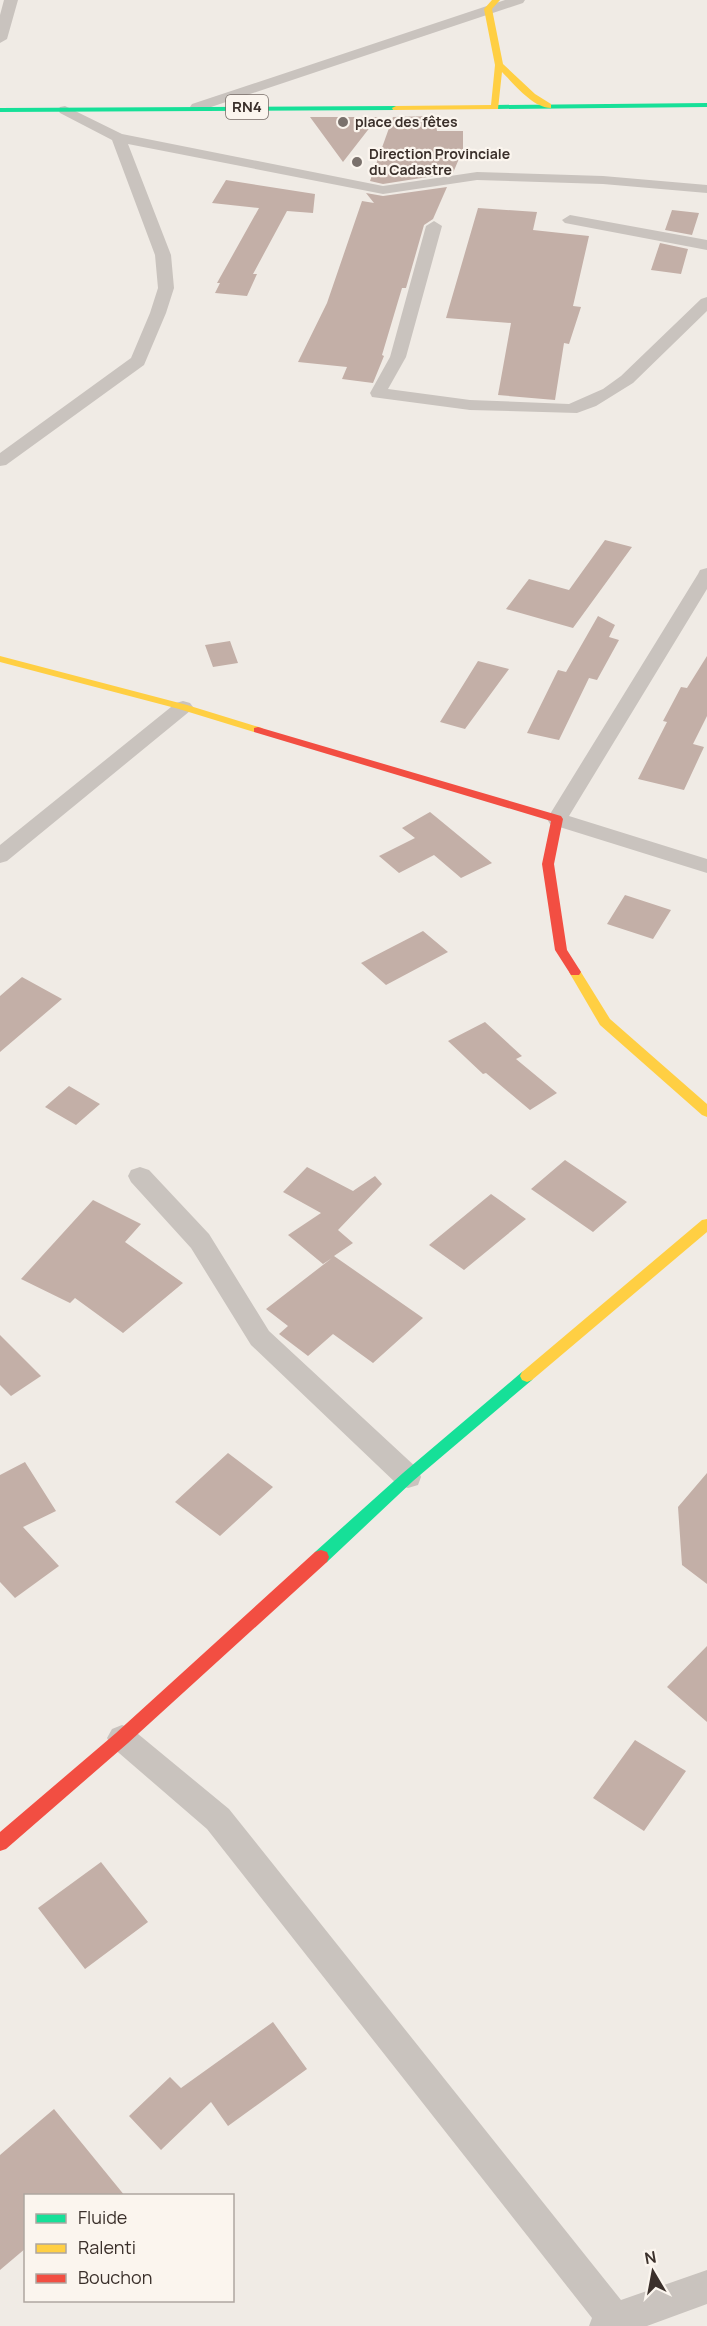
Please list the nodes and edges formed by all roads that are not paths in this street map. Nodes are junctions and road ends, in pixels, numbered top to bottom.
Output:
1 (11, 0) edge
2 (518, 0) edge
3 (492, 4) edge
4 (0, 39) edge
5 (499, 65) junction
6 (707, 105) edge
7 (548, 106) junction
8 (197, 107) junction
9 (495, 107) junction
10 (0, 110) edge
11 (65, 110) junction
12 (118, 138) junction
13 (707, 189) edge
14 (570, 220) dead end
15 (434, 226) dead end
16 (707, 245) edge
17 (707, 302) edge
18 (0, 461) edge
19 (707, 574) edge
20 (0, 659) edge
21 (183, 707) junction
22 (557, 819) junction
23 (0, 856) edge
24 (707, 866) edge
25 (707, 1112) edge
26 (140, 1176) dead end
27 (707, 1224) edge
28 (408, 1477) junction
29 (122, 1738) junction
30 (2, 1839) edge
31 (707, 2287) edge
32 (610, 2323) edge

1 - 4 street
2 - 3 street
3 - 5 main road
3 - 8 street
5 - 7 main road
5 - 9 main road
6 - 7 main road
7 - 9 main road
8 - 9 main road, RN4
8 - 11 main road, RN4
10 - 11 main road, RN4
11 - 12 street
12 - 13 street
12 - 18 street
14 - 16 street
15 - 17 street
19 - 22 street
20 - 21 main road
21 - 22 main road
21 - 23 street
22 - 24 street
22 - 25 main road
26 - 28 street
27 - 28 main road
28 - 29 main road
29 - 30 main road
29 - 32 street
31 - 32 street

